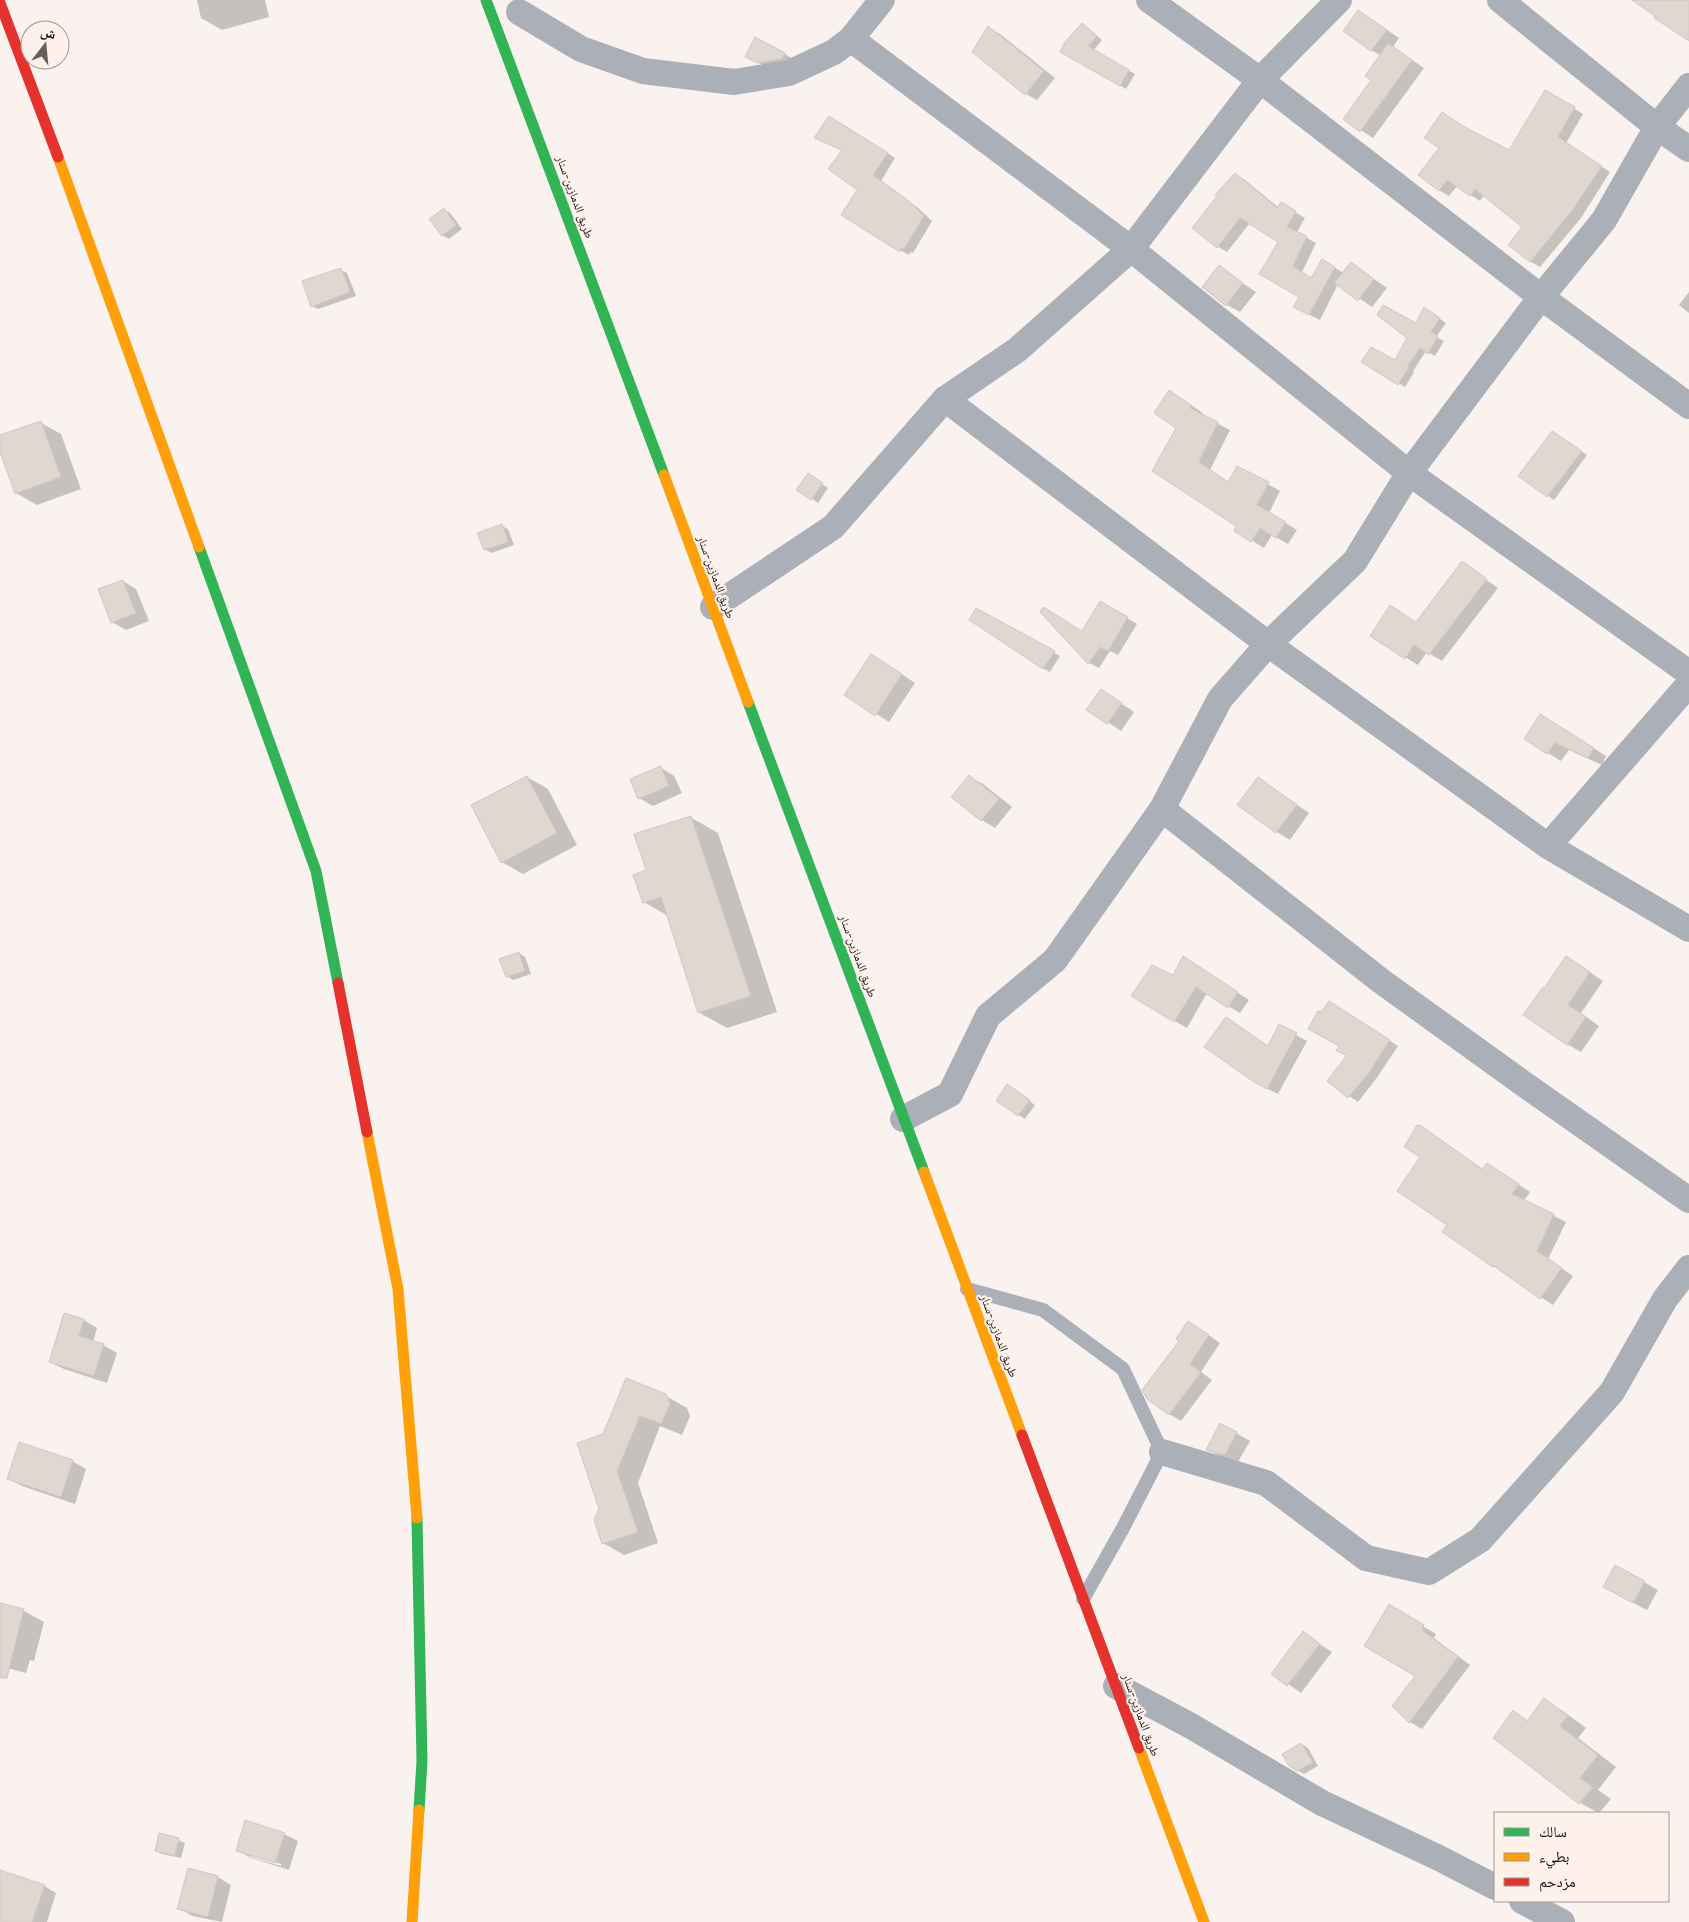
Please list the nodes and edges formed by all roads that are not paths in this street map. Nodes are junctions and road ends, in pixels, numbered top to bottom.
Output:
1 (882, 0) edge
2 (1149, 0) edge
3 (1339, 0) edge
4 (1500, 0) edge
5 (0, 2) edge
6 (525, 6) edge
7 (490, 11) edge
8 (851, 39) junction
9 (1260, 80) junction
10 (1689, 86) edge
11 (1657, 127) junction
12 (1689, 149) edge
13 (1131, 249) junction
14 (1541, 297) junction
15 (945, 399) junction
16 (1689, 406) edge
17 (1409, 473) junction
18 (713, 607) junction
19 (1268, 644) junction
20 (1689, 673) edge
21 (1689, 684) edge
22 (1162, 809) junction
23 (1548, 846) junction
24 (1689, 928) edge
25 (903, 1119) junction
26 (1689, 1200) edge
27 (1689, 1268) edge
28 (967, 1288) junction
29 (1162, 1452) junction
30 (1083, 1600) junction
31 (1116, 1686) junction
32 (1494, 1886) edge
33 (1524, 1902) edge
34 (412, 1922) edge
35 (1204, 1922) edge
36 (1562, 1922) edge

1 - 8 street
2 - 9 street
3 - 9 street
4 - 11 street
5 - 34 main road
6 - 7 street
6 - 8 street
7 - 18 main road, طريق الدمازين-سنار
8 - 13 street
9 - 13 street
9 - 14 street
10 - 11 street
11 - 12 street
11 - 14 street
13 - 15 street
13 - 17 street
14 - 16 street
14 - 17 street
15 - 18 street
15 - 19 street
17 - 19 street
17 - 20 street
18 - 25 main road, طريق الدمازين-سنار
19 - 22 street
19 - 23 street
21 - 23 street
22 - 25 street
22 - 26 street
23 - 24 street
25 - 28 main road, طريق الدمازين-سنار
27 - 29 street
28 - 29 lane
28 - 30 main road, طريق الدمازين-سنار
29 - 30 lane
30 - 31 main road, طريق الدمازين-سنار
31 - 32 street
31 - 35 main road, طريق الدمازين-سنار
33 - 36 street

